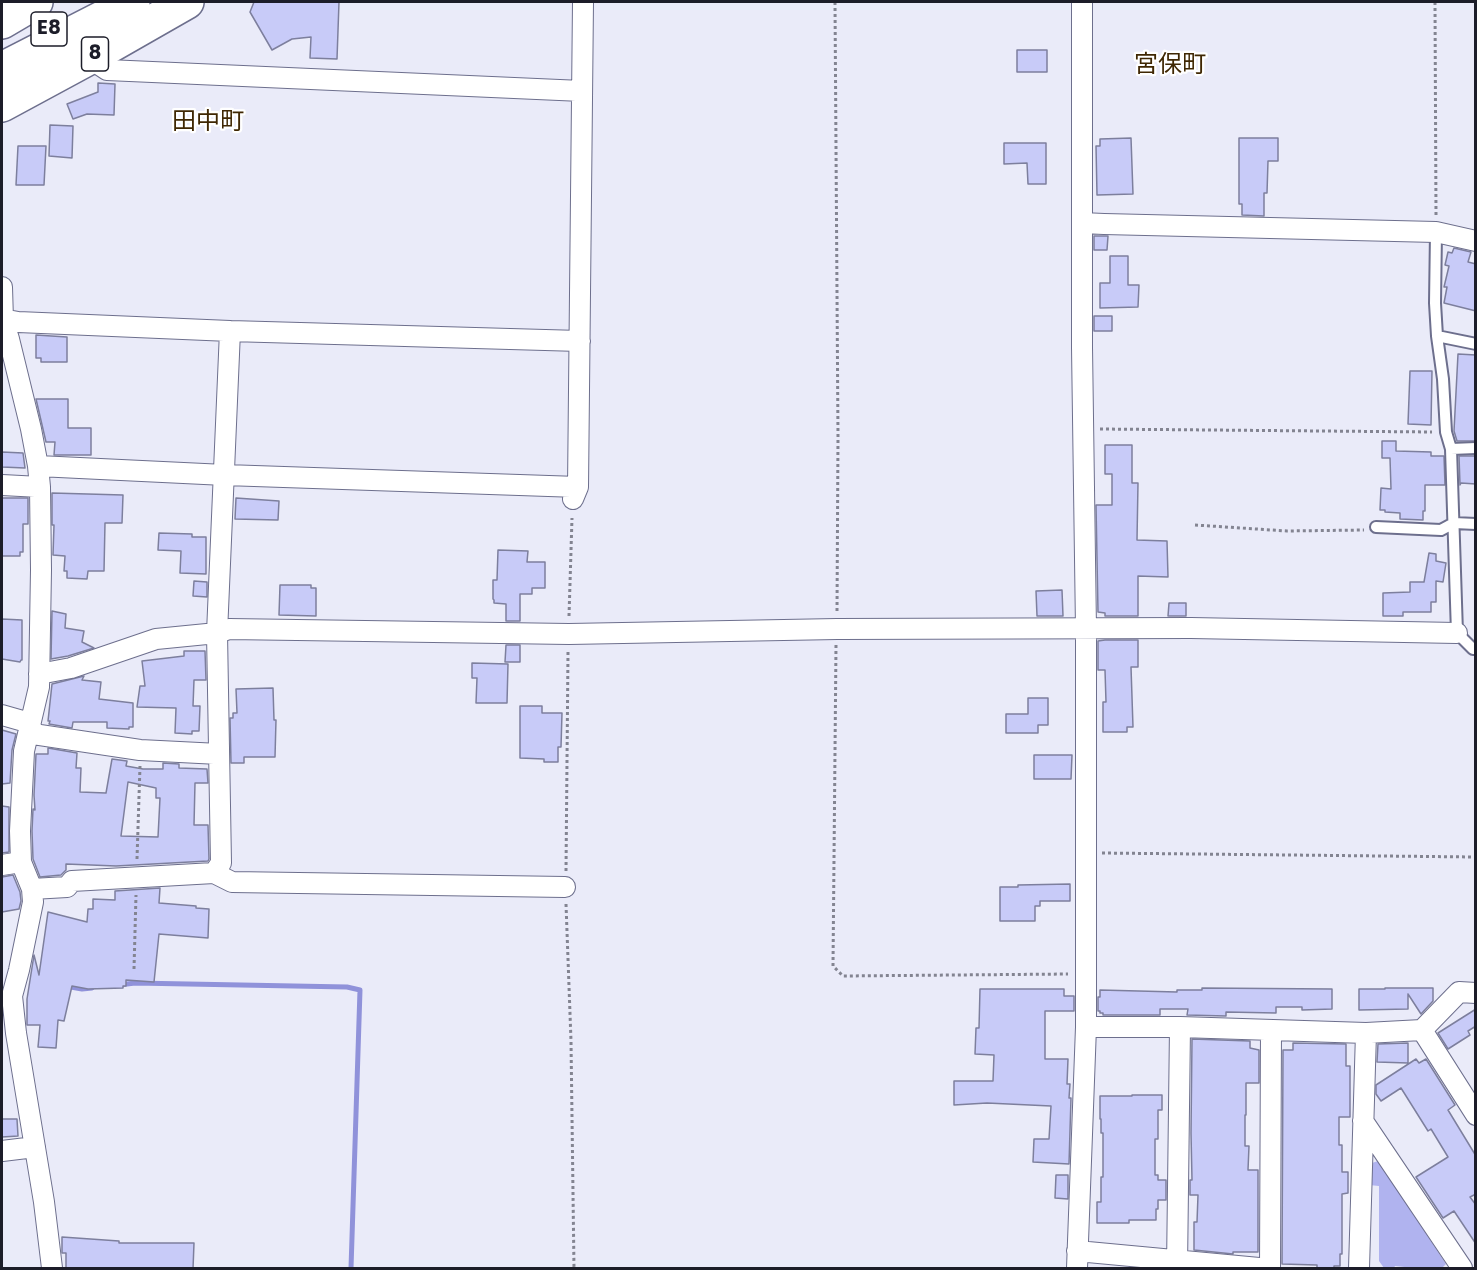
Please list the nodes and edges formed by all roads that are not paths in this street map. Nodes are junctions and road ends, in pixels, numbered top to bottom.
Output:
1 (13, 2) edge
2 (36, 2) edge
3 (96, 2) edge
4 (133, 2) edge
5 (187, 2) edge
6 (583, 2) edge
7 (1082, 2) edge
8 (2, 9) edge
9 (2, 22) edge
10 (2, 57) edge
11 (89, 58) junction
12 (2, 69) edge
13 (582, 91) junction
14 (2, 105) edge
15 (2, 128) edge
16 (1082, 223) junction
17 (1436, 232) junction
18 (1476, 241) edge
19 (2, 287) edge
20 (2, 320) edge
21 (230, 332) junction
22 (1437, 336) junction
23 (580, 341) junction
24 (1476, 344) edge
25 (1476, 448) edge
26 (1451, 449) junction
27 (38, 465) junction
28 (225, 475) junction
29 (2, 485) edge
30 (40, 487) junction
31 (1454, 523) junction
32 (1476, 524) edge
33 (1376, 527) road end
34 (1086, 629) junction
35 (217, 633) junction
36 (1457, 633) junction
37 (1476, 650) edge
38 (39, 674) junction
39 (2, 715) edge
40 (30, 723) junction
41 (219, 754) junction
42 (11, 864) edge
43 (214, 873) junction
44 (565, 887) dead end
45 (32, 889) junction
46 (1476, 993) edge
47 (1086, 1027) junction
48 (1180, 1027) junction
49 (1271, 1030) junction
50 (1422, 1030) junction
51 (9, 1033) edge
52 (1366, 1033) junction
53 (1476, 1115) edge
54 (1363, 1121) junction
55 (35, 1147) junction
56 (2, 1152) edge
57 (1077, 1260) edge
58 (1177, 1264) edge
59 (52, 1269) edge
60 (1259, 1269) edge
61 (1270, 1269) edge
62 (1359, 1269) edge
63 (1462, 1269) edge

1 - 8 highway
2 - 9 highway, E8
3 - 10 highway, E8
4 - 12 highway
5 - 11 highway, 8
6 - 13 street
7 - 16 street
11 - 13 street
11 - 14 highway, 8
11 - 15 highway
13 - 23 street
16 - 17 street
16 - 34 street
17 - 18 street
17 - 22 lane
19 - 20 street
20 - 21 street
20 - 27 street
21 - 23 street
21 - 28 street
22 - 24 lane
22 - 26 lane
23 - 28 street
25 - 26 lane
26 - 31 lane
27 - 28 street
27 - 30 street
28 - 35 street
29 - 30 street
30 - 38 street
31 - 32 lane
31 - 33 lane
31 - 36 lane
34 - 35 street
34 - 36 street
34 - 47 street
35 - 38 street
35 - 41 street
36 - 37 lane
38 - 40 street
39 - 40 street
40 - 41 street
40 - 42 street
41 - 43 street
42 - 45 street
43 - 44 street
43 - 45 street
45 - 51 street
46 - 50 street
47 - 48 street
47 - 57 street
48 - 49 street
48 - 58 street
49 - 52 street
49 - 61 street
50 - 52 street
50 - 53 street
51 - 55 street
52 - 54 street
54 - 62 street
54 - 63 street
55 - 56 street
55 - 59 street
57 - 58 street
58 - 60 street

